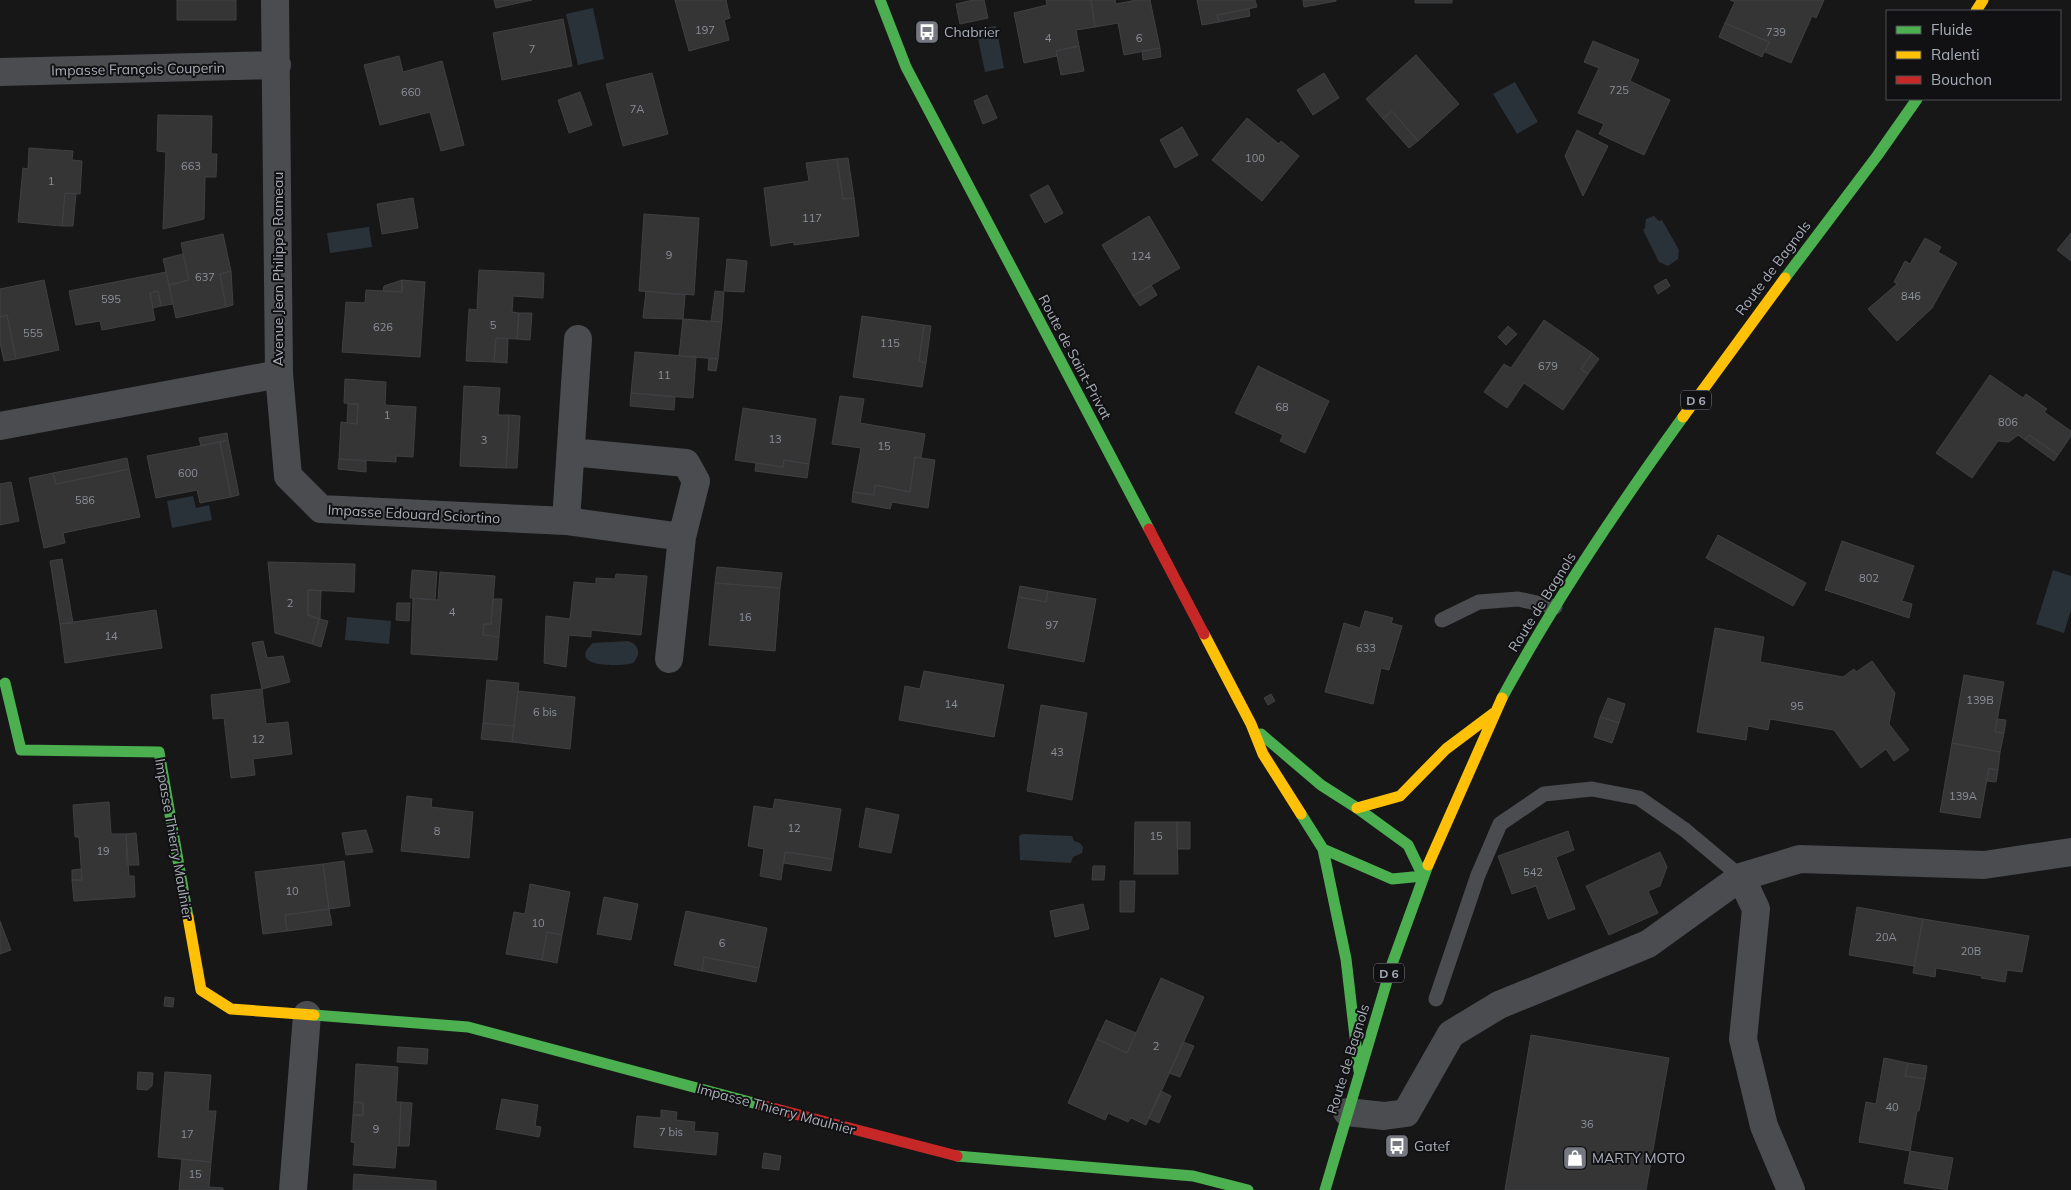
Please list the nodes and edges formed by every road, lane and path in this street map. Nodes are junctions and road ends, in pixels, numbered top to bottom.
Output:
1 (275, 0) edge
2 (880, 0) edge
3 (277, 65) junction
4 (0, 72) edge
5 (1916, 100) edge
6 (578, 340) dead end
7 (279, 374) junction
8 (0, 426) edge
9 (571, 452) junction
10 (566, 521) junction
11 (682, 537) junction
12 (1555, 607) junction
13 (1442, 620) dead end
14 (668, 659) dead end
15 (5, 683) dead end
16 (1494, 714) junction
17 (1251, 724) junction
18 (1357, 808) junction
19 (1323, 849) junction
20 (2071, 852) edge
21 (1423, 876) junction
22 (1741, 878) junction
23 (1436, 999) dead end
24 (306, 1015) junction
25 (1359, 1071) junction
26 (1347, 1112) junction
27 (293, 1190) edge
28 (1248, 1190) edge
29 (1325, 1190) edge
30 (1790, 1190) edge

1 - 3 street, Avenue Jean Philippe Rameau
2 - 17 street, Route de Saint-Privat
3 - 4 street, Impasse François Couperin
3 - 7 street, Avenue Jean Philippe Rameau
5 - 12 street, Route de Bagnols / D 6
6 - 9 street
7 - 8 street, Avenue Jean Philippe Rameau
7 - 10 street, Impasse Edouard Sciortino
9 - 10 street
9 - 11 street
10 - 11 street, Impasse Edouard Sciortino
11 - 14 street
12 - 13 lane
12 - 16 street, Route de Bagnols / D 6
15 - 24 street, Impasse Thierry Maulnier
16 - 18 street
16 - 21 street, Route de Bagnols / D 6
17 - 18 street
17 - 19 street, Route de Saint-Privat
18 - 21 street
19 - 21 street
19 - 25 street
20 - 22 street
21 - 25 street, Route de Bagnols / D 6
22 - 23 lane
22 - 26 street
22 - 30 street
24 - 27 street
24 - 28 street, Impasse Thierry Maulnier
25 - 26 street, Route de Bagnols / D 6
26 - 29 street, Route de Bagnols / D 6

